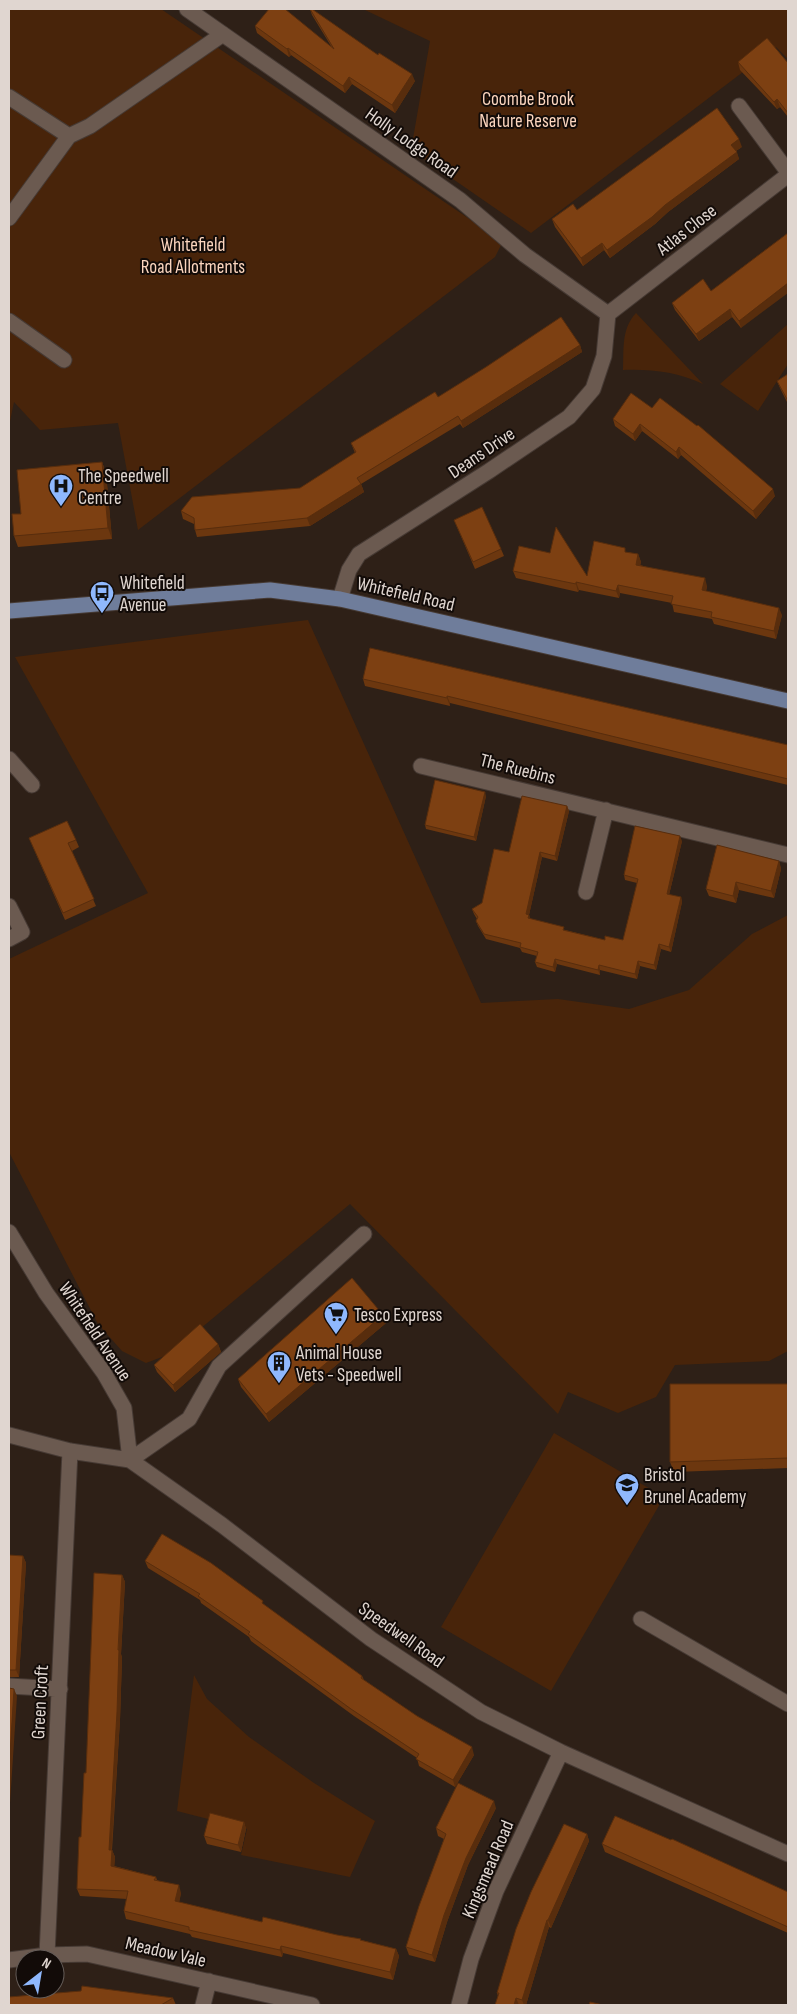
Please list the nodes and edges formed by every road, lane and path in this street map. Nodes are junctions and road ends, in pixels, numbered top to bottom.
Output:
1 (187, 9) edge
2 (223, 34) junction
3 (9, 97) edge
4 (739, 106) dead end
5 (69, 136) junction
6 (788, 172) edge
7 (788, 176) edge
8 (9, 218) edge
9 (608, 314) junction
10 (9, 321) edge
11 (64, 360) dead end
12 (340, 599) junction
13 (9, 611) edge
14 (788, 701) edge
15 (9, 759) edge
16 (421, 766) dead end
17 (32, 785) dead end
18 (606, 810) junction
19 (788, 855) edge
20 (586, 892) dead end
21 (9, 906) edge
22 (9, 939) edge
23 (9, 1232) edge
24 (364, 1234) dead end
25 (9, 1435) edge
26 (70, 1452) junction
27 (130, 1460) junction
28 (641, 1619) dead end
29 (9, 1686) edge
30 (60, 1689) junction
31 (788, 1704) edge
32 (561, 1752) junction
33 (788, 1854) edge
34 (47, 1949) edge
35 (65, 1955) edge
36 (208, 1981) junction
37 (203, 2005) edge
38 (312, 2005) edge
39 (459, 2005) edge

1 - 2 street, Holly Lodge Road
2 - 5 street
2 - 9 street, Holly Lodge Road
3 - 5 street
4 - 6 street
5 - 8 street
7 - 9 street, Atlas Close
9 - 12 street, Deans Drive
10 - 11 street
12 - 13 main road, Whitefield Road
12 - 14 main road, Whitefield Road
15 - 17 street
16 - 18 street, The Ruebins
18 - 19 street, The Ruebins
18 - 20 street
21 - 22 street
23 - 27 street, Whitefield Avenue
24 - 27 street
25 - 26 street, Speedwell Road
26 - 27 street, Speedwell Road
26 - 30 street, Green Croft
27 - 32 street, Speedwell Road
28 - 31 street
29 - 30 street
30 - 34 street, Green Croft
32 - 33 street, Speedwell Road
32 - 39 street, Kingsmead Road
35 - 36 street, Meadow Vale
36 - 37 street
36 - 38 street, Meadow Vale

